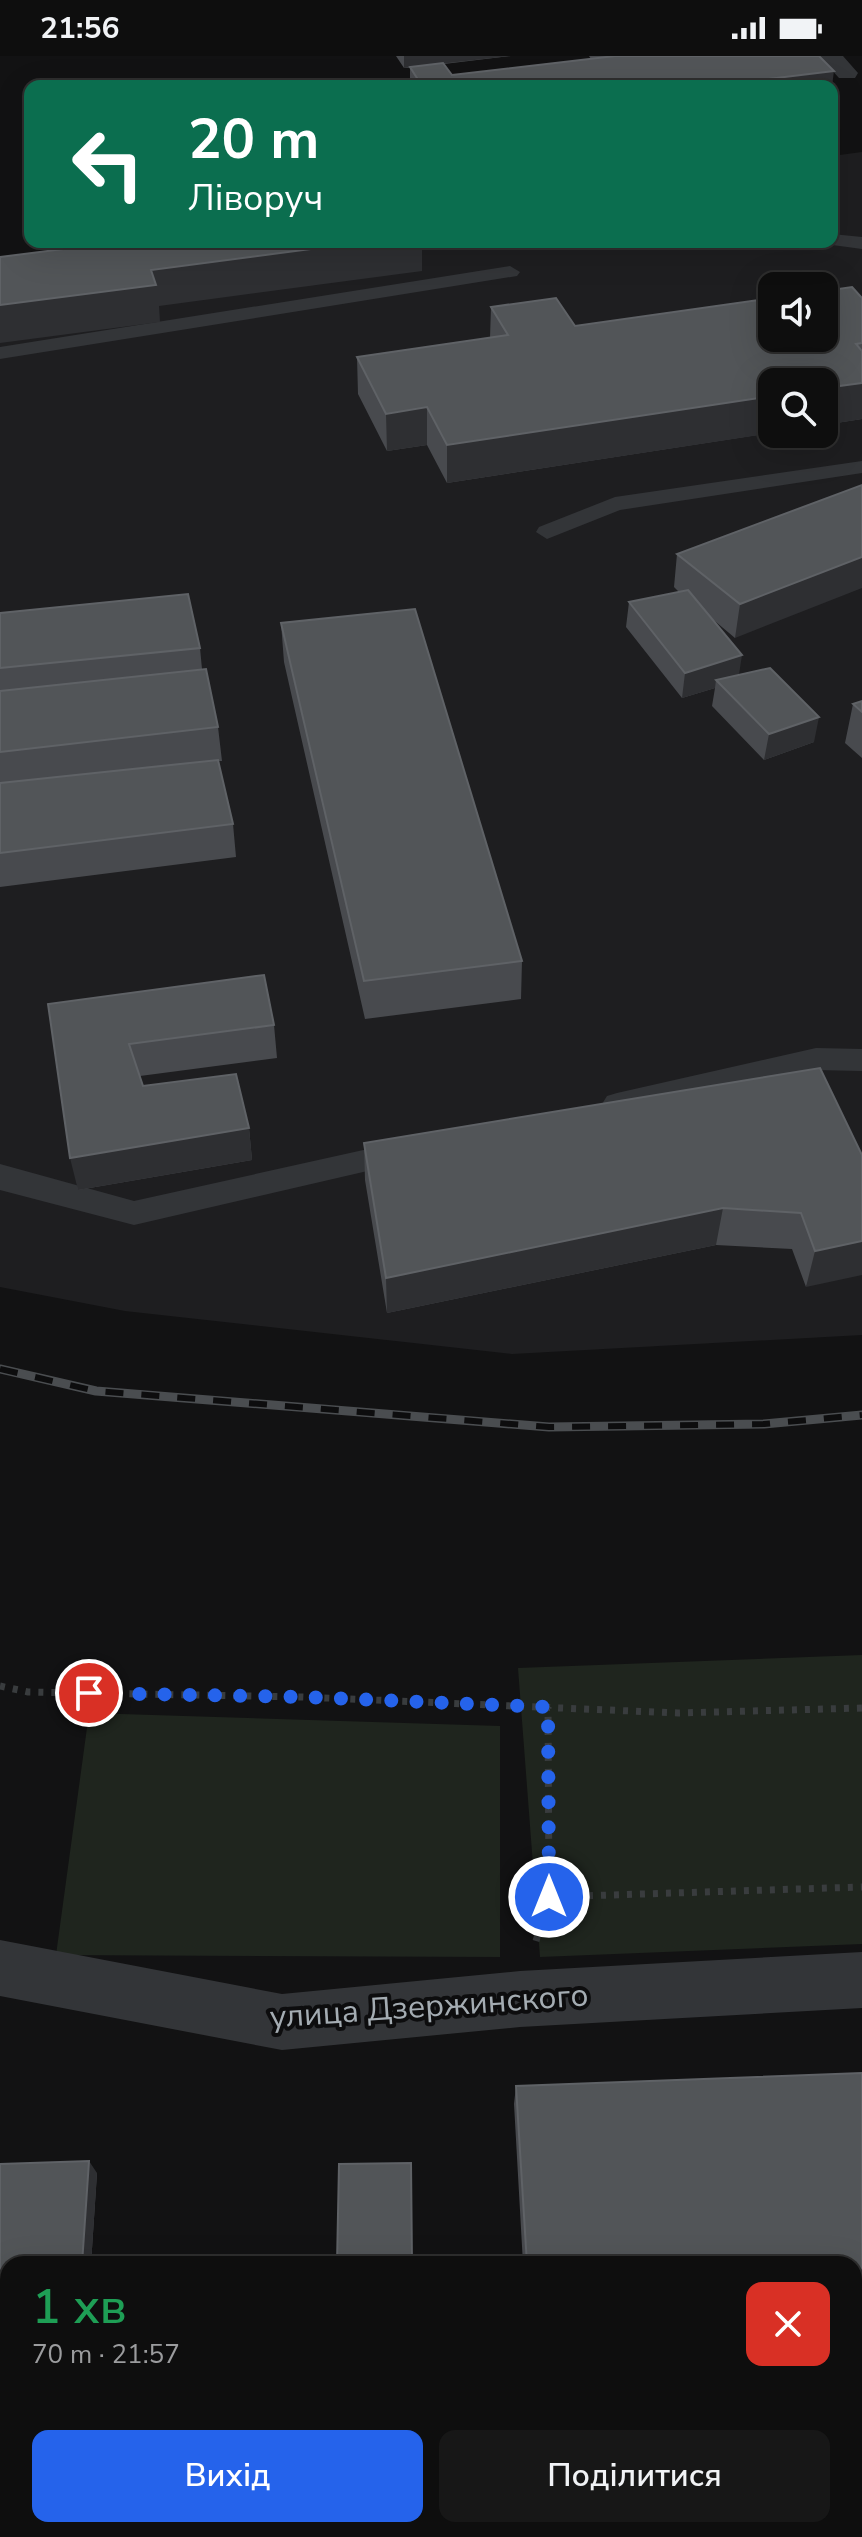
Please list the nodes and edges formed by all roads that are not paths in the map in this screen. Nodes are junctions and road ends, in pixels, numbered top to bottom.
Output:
1 (830, 56) edge
2 (847, 73) dead end
3 (838, 241) edge
4 (862, 243) edge
5 (510, 272) dead end
6 (0, 353) edge
7 (862, 467) edge
8 (547, 532) dead end
9 (862, 1060) edge
10 (583, 1111) edge
11 (429, 1147) edge
12 (0, 1176) edge
13 (0, 1968) edge
14 (862, 1980) edge

1 - 2 street
3 - 4 lane
5 - 6 lane
7 - 8 lane
9 - 10 lane
11 - 12 lane
13 - 14 street, улица Дзержинского

